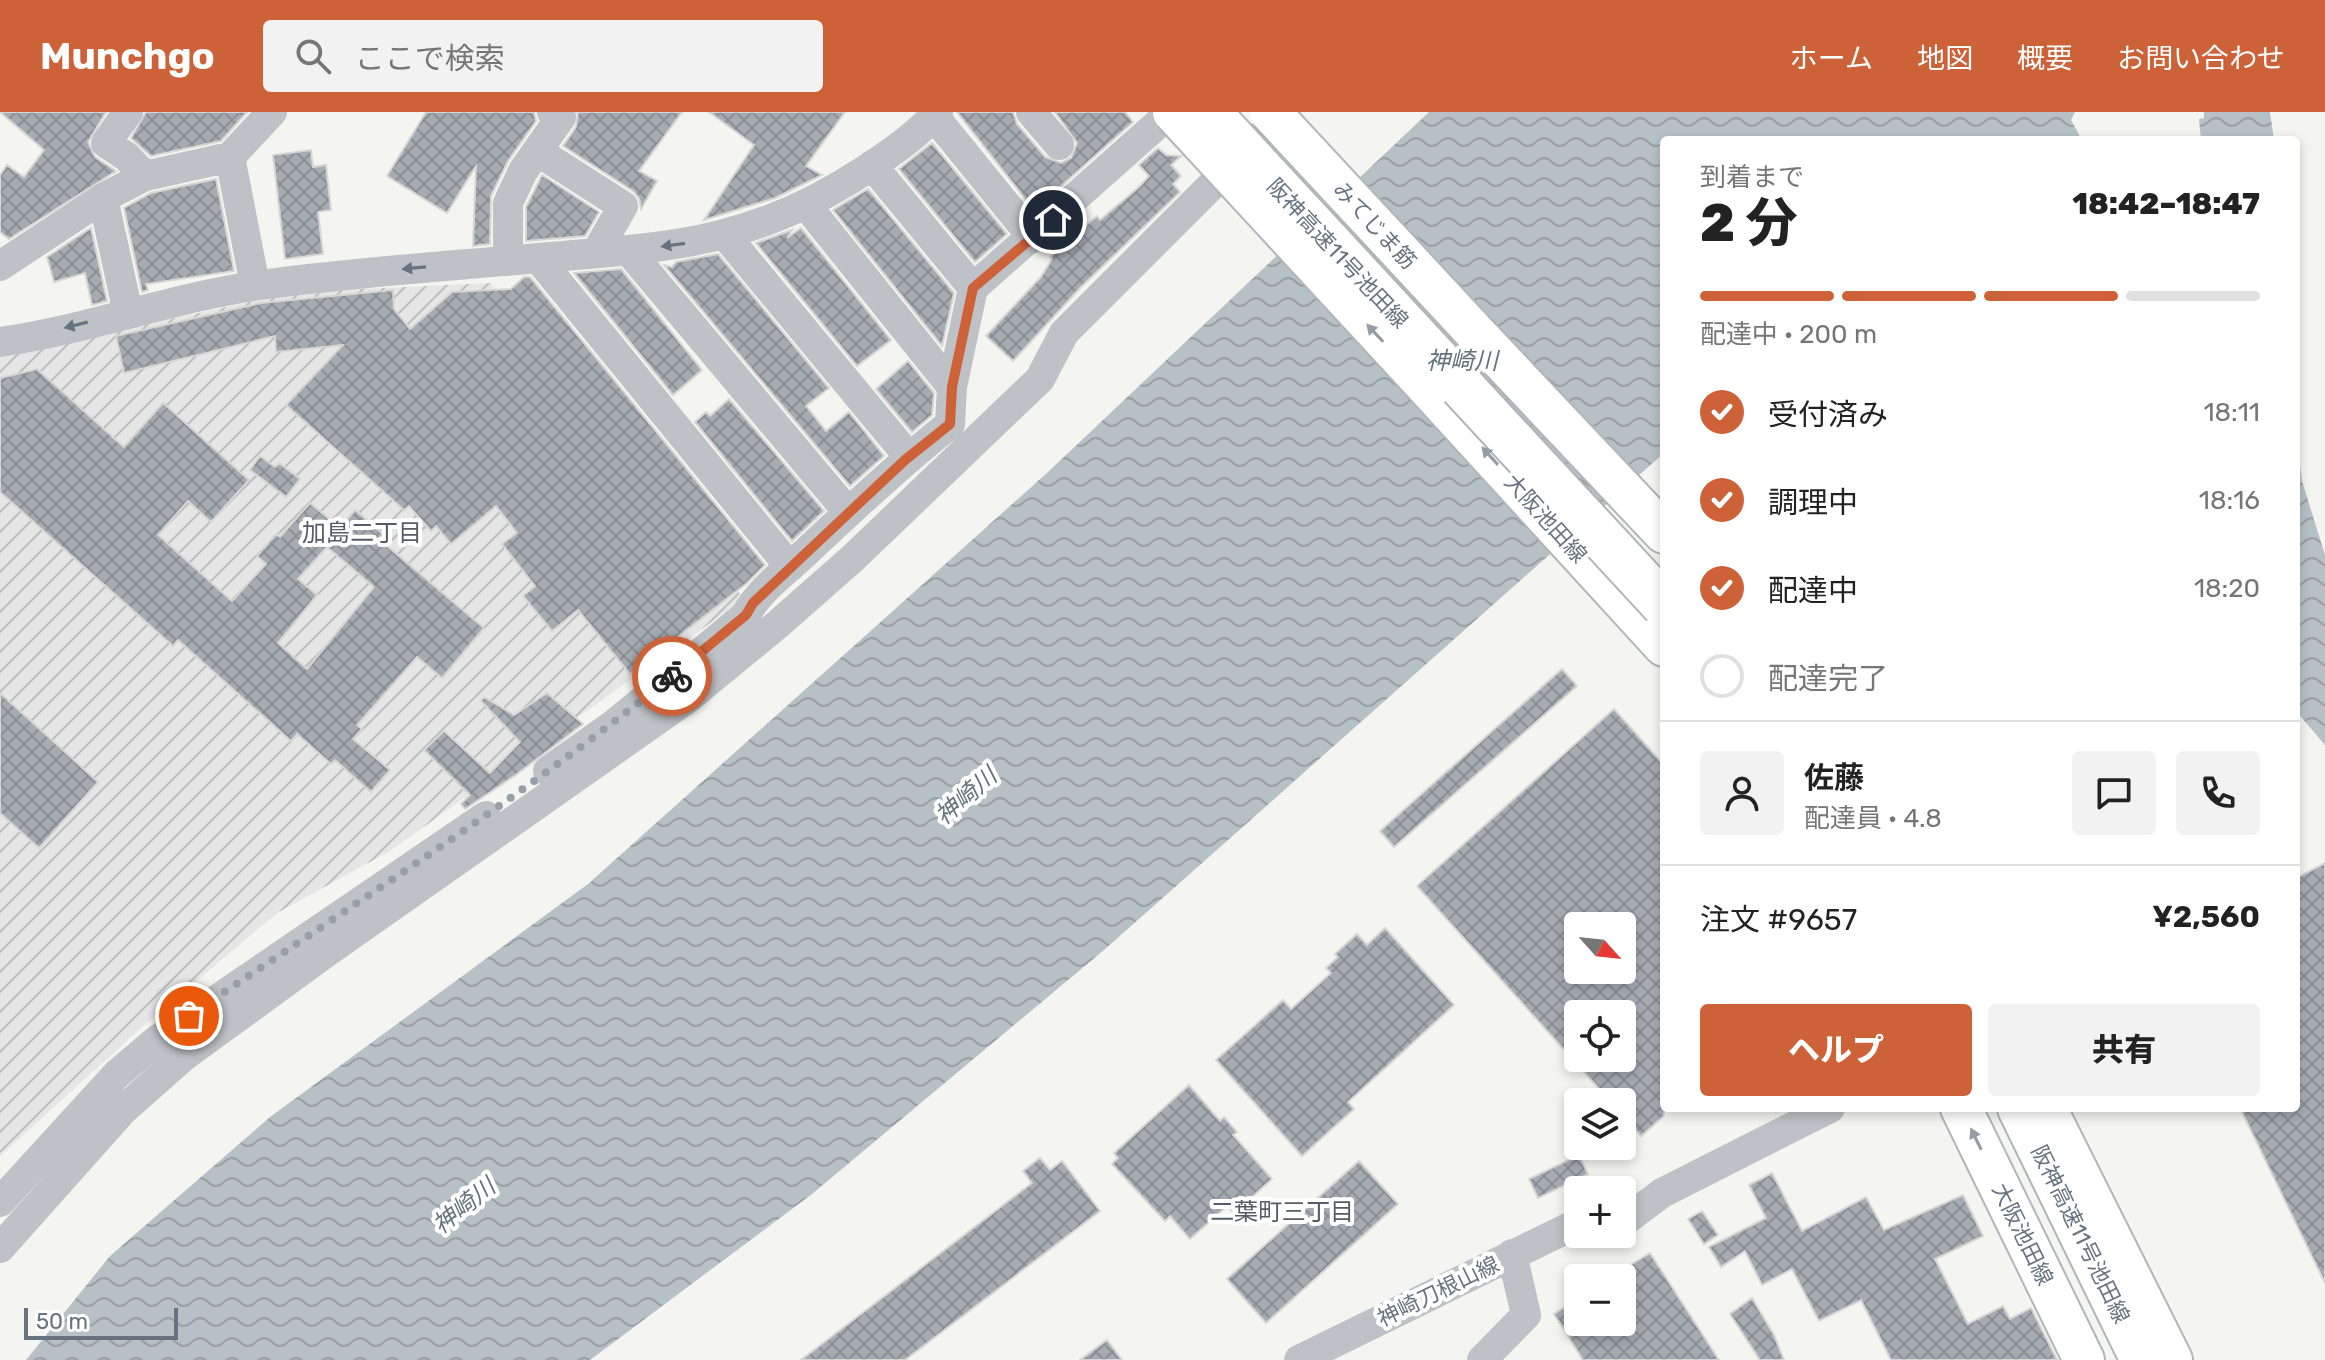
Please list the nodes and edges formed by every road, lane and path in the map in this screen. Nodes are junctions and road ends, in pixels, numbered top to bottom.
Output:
1 (128, 112) edge
2 (272, 112) edge
3 (552, 112) edge
4 (1031, 112) edge
5 (1208, 112) edge
6 (1243, 112) edge
7 (1270, 112) edge
8 (1285, 112) edge
9 (936, 114) edge
10 (1162, 115) edge
11 (1059, 145) dead end
12 (537, 151) junction
13 (230, 157) junction
14 (872, 165) junction
15 (145, 176) junction
16 (1216, 178) junction
17 (103, 198) junction
18 (807, 206) junction
19 (726, 236) junction
20 (1033, 238) junction
21 (629, 251) junction
22 (596, 253) junction
23 (538, 258) junction
24 (508, 261) junction
25 (0, 266) edge
26 (255, 285) junction
27 (973, 288) junction
28 (128, 313) junction
29 (0, 342) edge
30 (952, 387) junction
31 (909, 457) junction
32 (848, 512) junction
33 (1660, 529) edge
34 (1660, 564) edge
35 (790, 567) junction
36 (1629, 595) edge
37 (1660, 640) edge
38 (1822, 1112) edge
39 (1963, 1112) edge
40 (1993, 1112) edge
41 (2022, 1112) edge
42 (2048, 1112) edge
43 (1662, 1193) junction
44 (1636, 1199) edge
45 (0, 1202) edge
46 (1636, 1212) edge
47 (1564, 1232) edge
48 (1564, 1247) edge
49 (0, 1248) edge
50 (1514, 1264) junction
51 (1299, 1360) edge
52 (1344, 1360) edge
53 (1482, 1360) edge
54 (2084, 1360) edge
55 (2114, 1360) edge
56 (2143, 1360) edge
57 (2172, 1360) edge

1 - 15 street
2 - 13 street
3 - 12 street
4 - 11 street
5 - 36 highway, 阪神高速11号池田線, bridge
6 - 34 highway, 阪神高速11号池田線
7 - 33 main road, みてじま筋, bridge
8 - 16 street
9 - 14 street
9 - 20 street
10 - 16 street
10 - 20 street
36 -> 10 main road, 大阪池田線, bridge
12 - 22 street
12 - 24 street
13 - 15 street
13 - 26 street
14 - 18 street
14 - 27 street
15 - 17 street
16 - 49 street
17 - 25 street
17 - 28 street
18 - 19 street
18 - 30 street
19 -> 21 street
19 - 31 street
20 - 27 street
21 - 22 street
21 - 32 street
22 - 23 street
23 - 24 street
23 - 35 street
24 -> 26 street
26 - 28 street
27 - 30 street
28 -> 29 street
30 - 31 street
31 - 32 street
32 - 35 street
35 - 45 street
36 - 37 main road, 大阪池田線
38 - 43 street
54 -> 39 main road, 大阪池田線
40 - 55 highway, 阪神高速11号池田線
41 - 56 highway, 阪神高速11号池田線
42 - 57 main road
43 - 44 street
43 - 46 street
47 - 50 street, 神崎刀根山線
48 - 50 street, 神崎刀根山線
50 - 51 street, 神崎刀根山線
50 - 52 street, 神崎刀根山線
50 - 53 street

